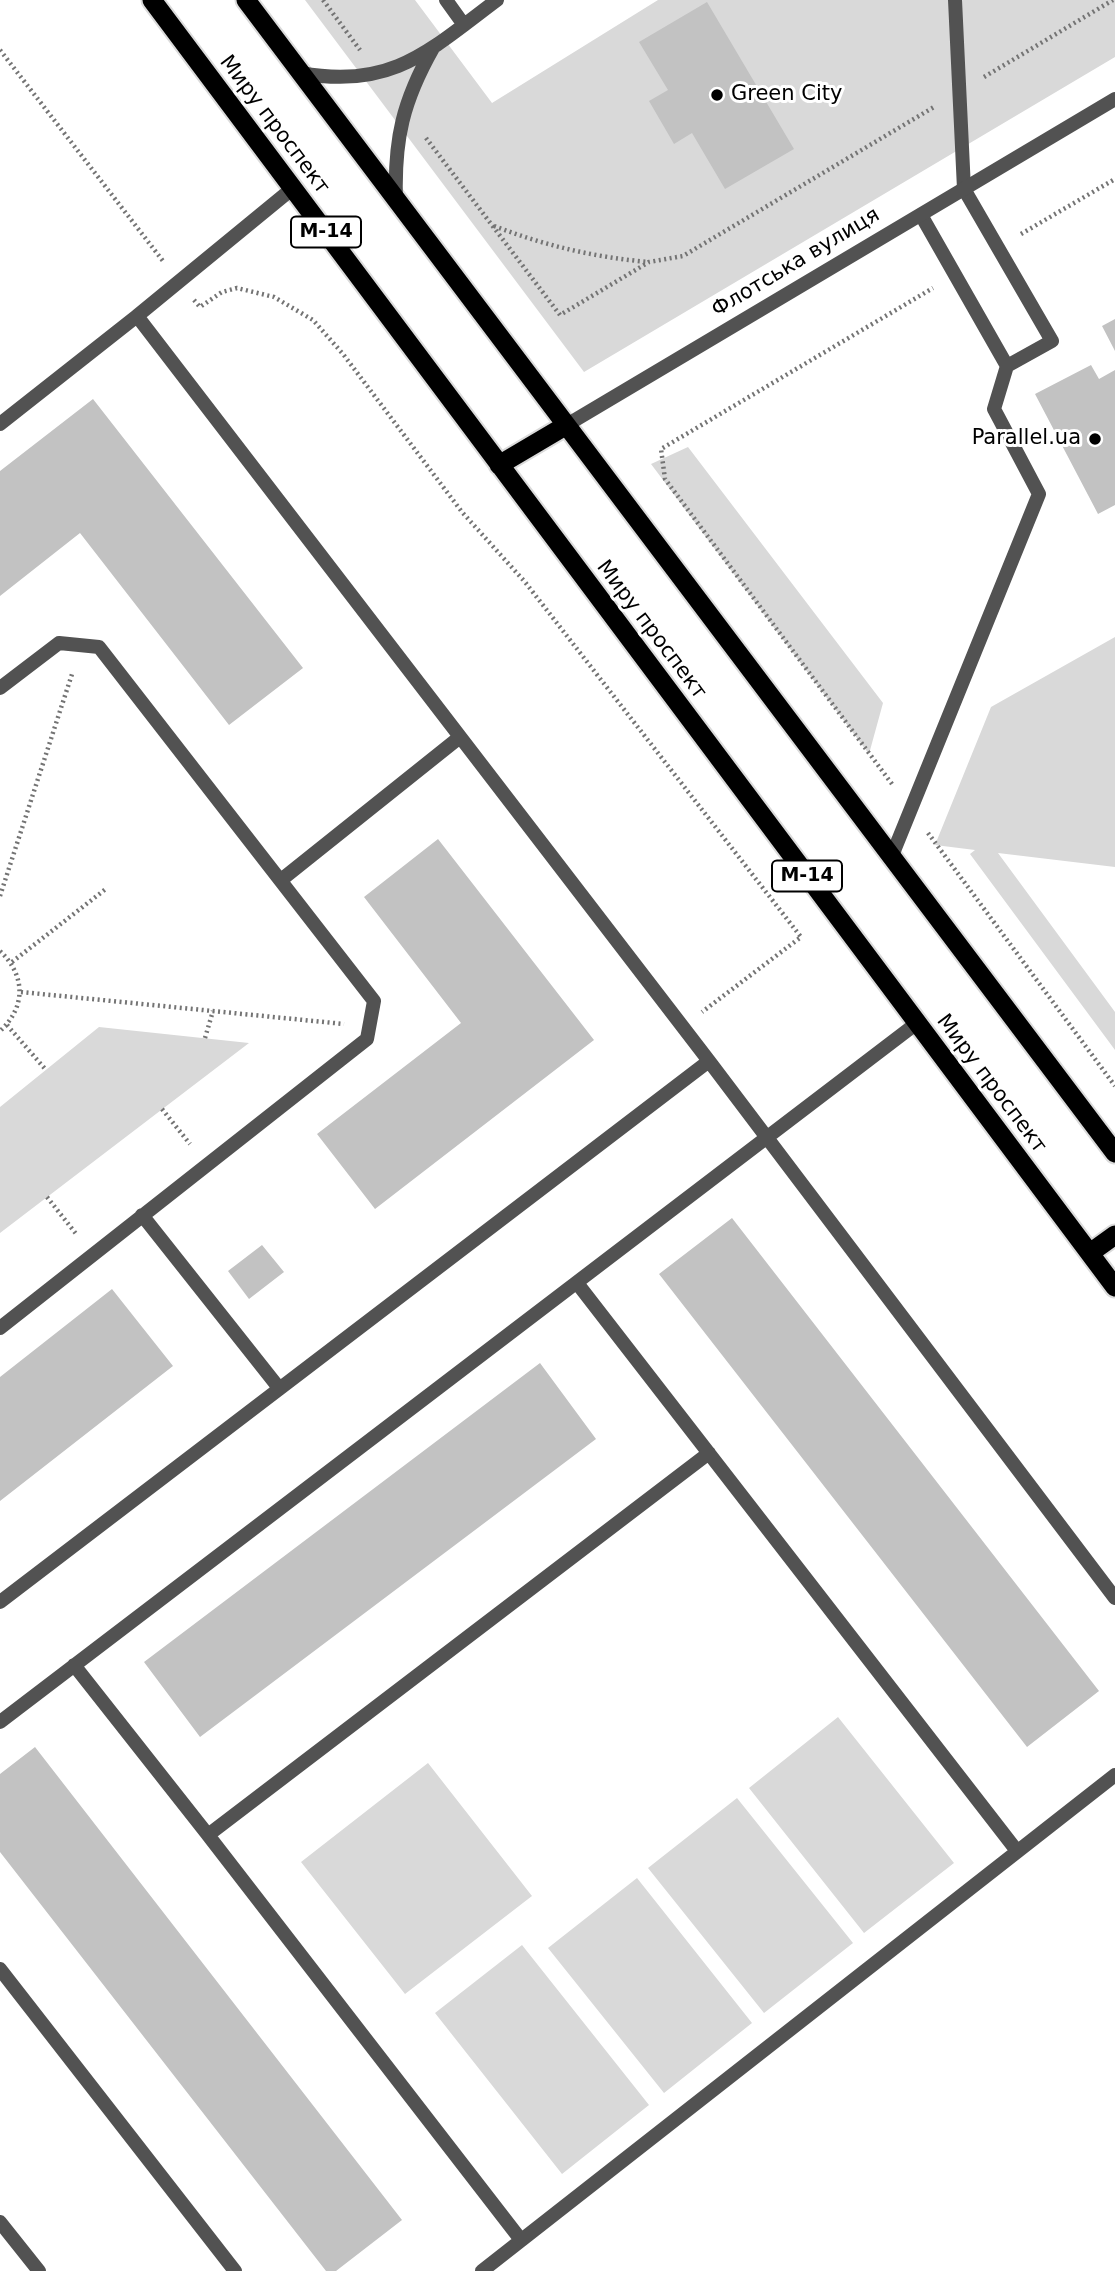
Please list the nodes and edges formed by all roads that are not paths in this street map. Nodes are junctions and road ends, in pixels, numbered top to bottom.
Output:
1 (152, 0) edge
2 (246, 0) edge
3 (446, 0) edge
4 (497, 0) edge
5 (955, 0) edge
6 (464, 25) junction
7 (434, 46) junction
8 (301, 73) junction
9 (1115, 99) edge
10 (293, 188) junction
11 (964, 189) junction
12 (397, 200) junction
13 (921, 215) junction
14 (136, 316) junction
15 (1007, 366) junction
16 (0, 424) edge
17 (565, 426) junction
18 (499, 465) junction
19 (0, 688) edge
20 (460, 737) junction
21 (891, 858) junction
22 (281, 880) junction
23 (917, 1023) junction
24 (709, 1061) junction
25 (766, 1138) junction
26 (1115, 1153) edge
27 (142, 1215) junction
28 (1115, 1234) edge
29 (1090, 1253) junction
30 (577, 1283) junction
31 (1115, 1287) edge
32 (0, 1328) edge
33 (279, 1388) junction
34 (709, 1453) junction
35 (1115, 1598) edge
36 (0, 1602) edge
37 (74, 1665) junction
38 (0, 1722) edge
39 (1115, 1775) edge
40 (208, 1835) junction
41 (1017, 1851) junction
42 (0, 1969) edge
43 (0, 2222) edge
44 (521, 2240) junction
45 (39, 2271) edge
46 (235, 2271) edge
47 (482, 2271) edge

1 - 10 highway, Миру проспект / М-14
2 - 8 highway
3 - 6 street
4 - 6 street
5 - 11 street
6 - 7 street
7 - 8 street
7 - 12 street
8 - 12 highway
9 - 11 street, Флотська вулиця
10 - 14 street
10 - 18 highway, Миру проспект / М-14
11 - 13 street, Флотська вулиця
11 - 15 street
12 - 17 highway
13 - 15 street
13 - 17 street, Флотська вулиця
14 - 16 street
14 - 20 street
15 - 21 street
17 - 18 highway, Флотська вулиця
17 - 21 highway
18 - 23 highway, Миру проспект / М-14
19 - 22 street
20 - 22 street
20 - 24 street
21 - 26 highway
22 - 27 street
23 - 25 street
23 - 29 highway, Миру проспект / М-14
24 - 25 street
24 - 33 street
25 - 30 street
25 - 35 street
27 - 32 street
27 - 33 street
28 - 29 highway
29 - 31 highway, Миру проспект / М-14
30 - 34 street
30 - 37 street
33 - 36 street
34 - 40 street
34 - 41 street
37 - 38 street
37 - 40 street
39 - 41 street
40 - 44 street
41 - 44 street
42 - 46 street
43 - 45 street
44 - 47 street

